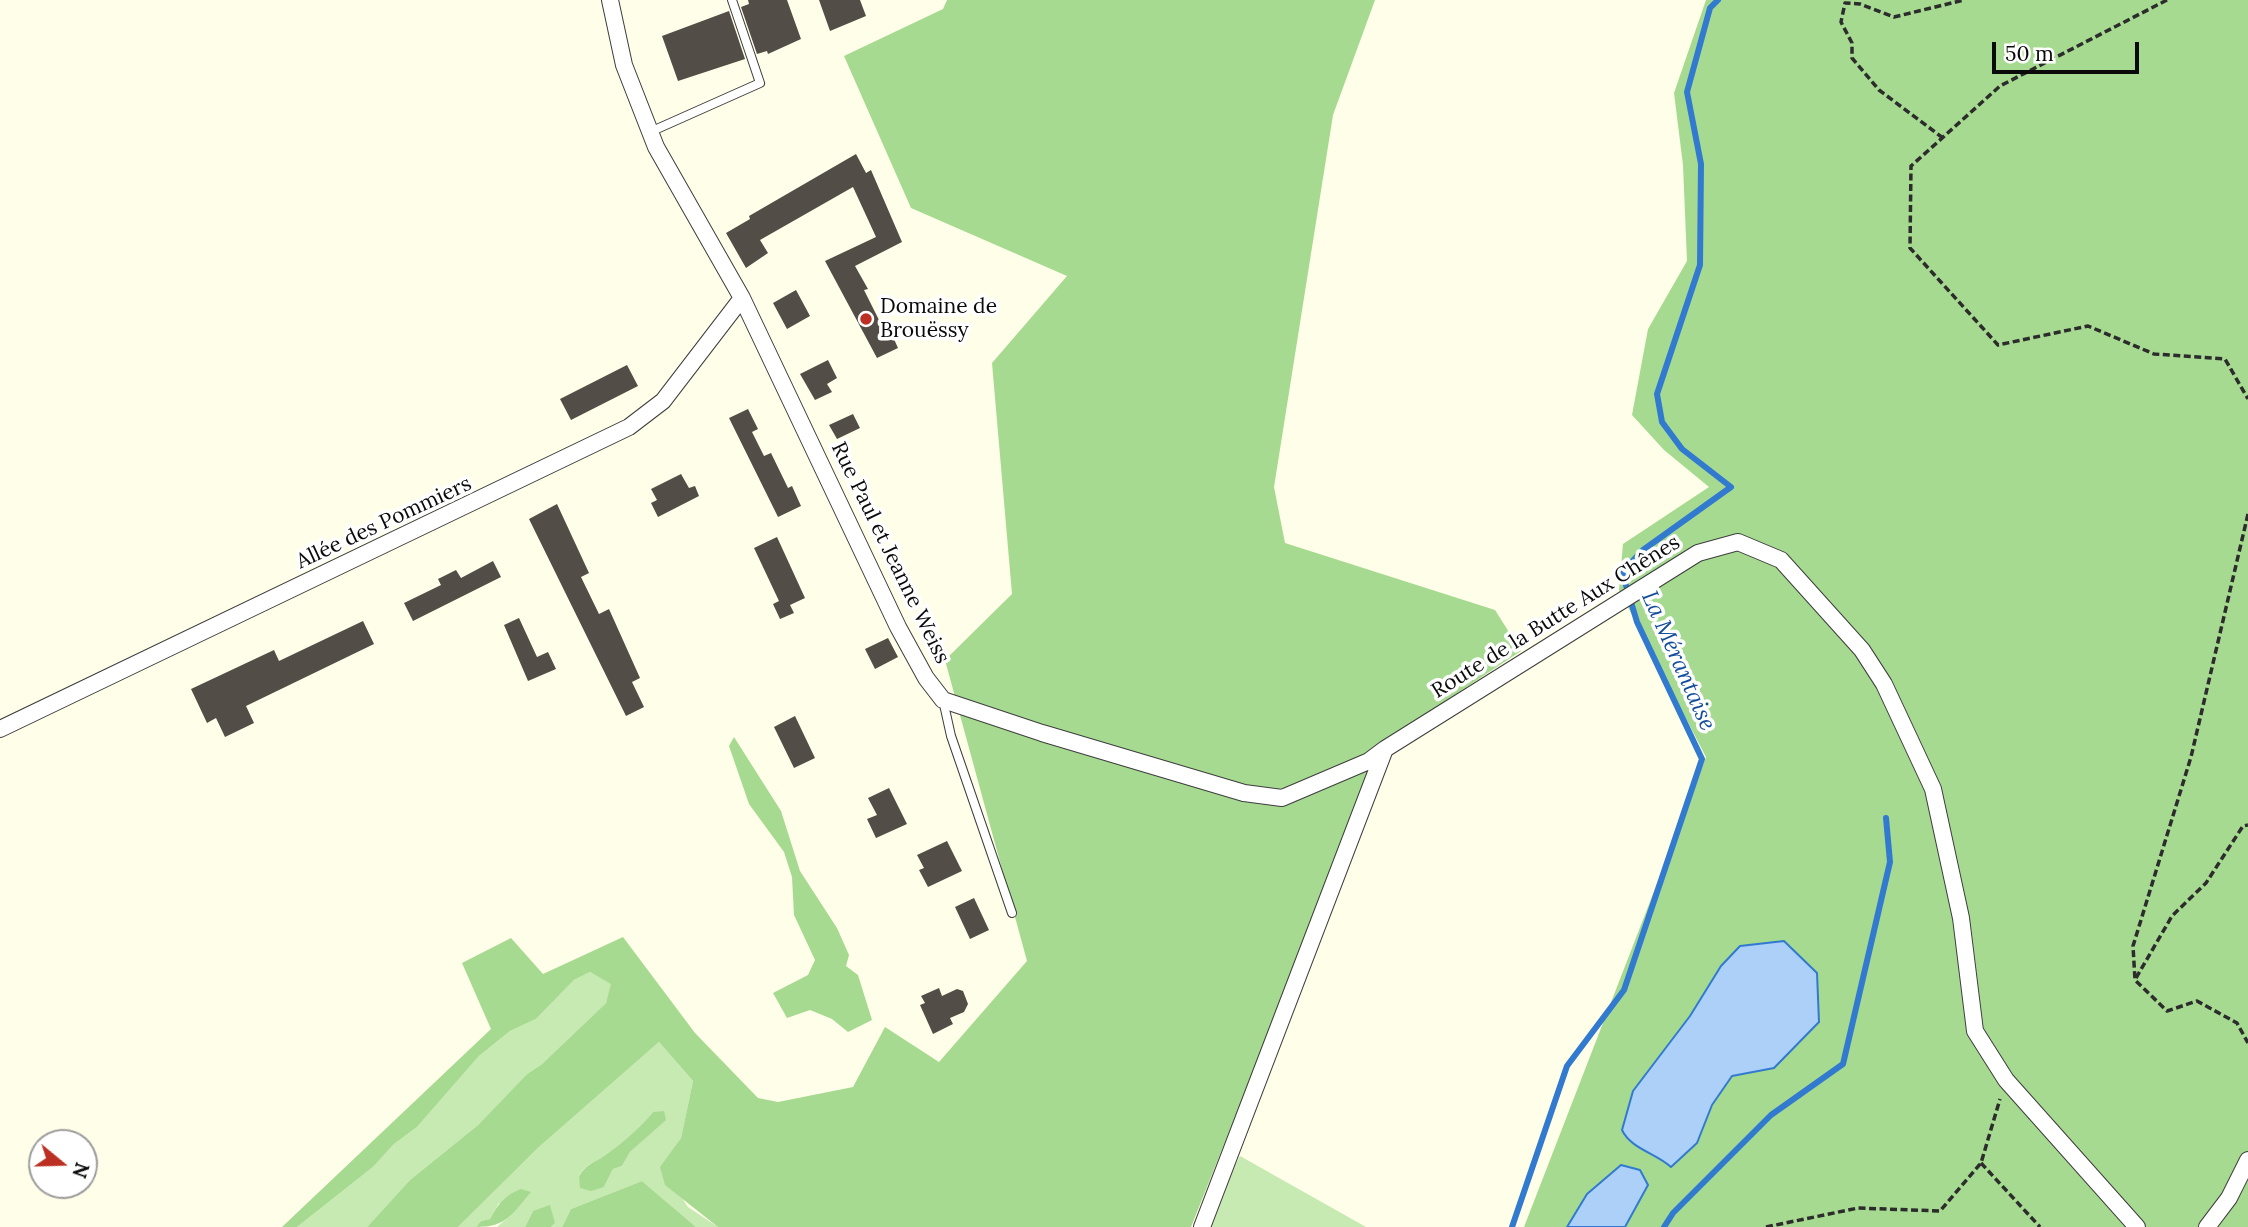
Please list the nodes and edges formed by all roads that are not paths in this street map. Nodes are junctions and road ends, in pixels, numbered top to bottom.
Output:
1 (610, 0) edge
2 (732, 0) edge
3 (650, 132) junction
4 (742, 298) junction
5 (943, 700) junction
6 (0, 729) edge
7 (1385, 749) junction
8 (1012, 913) dead end
9 (2248, 1160) edge
10 (1202, 1227) edge
11 (2137, 1227) edge
12 (2207, 1227) edge

1 - 3 street, Rue Paul et Jeanne Weiss
2 - 3 lane
3 - 4 street, Rue Paul et Jeanne Weiss
4 - 5 street, Rue Paul et Jeanne Weiss
4 - 6 street, Allée des Pommiers
5 - 7 street
5 - 8 lane
7 - 10 street
7 - 11 street, Route de la Butte Aux Chênes
9 - 12 street

